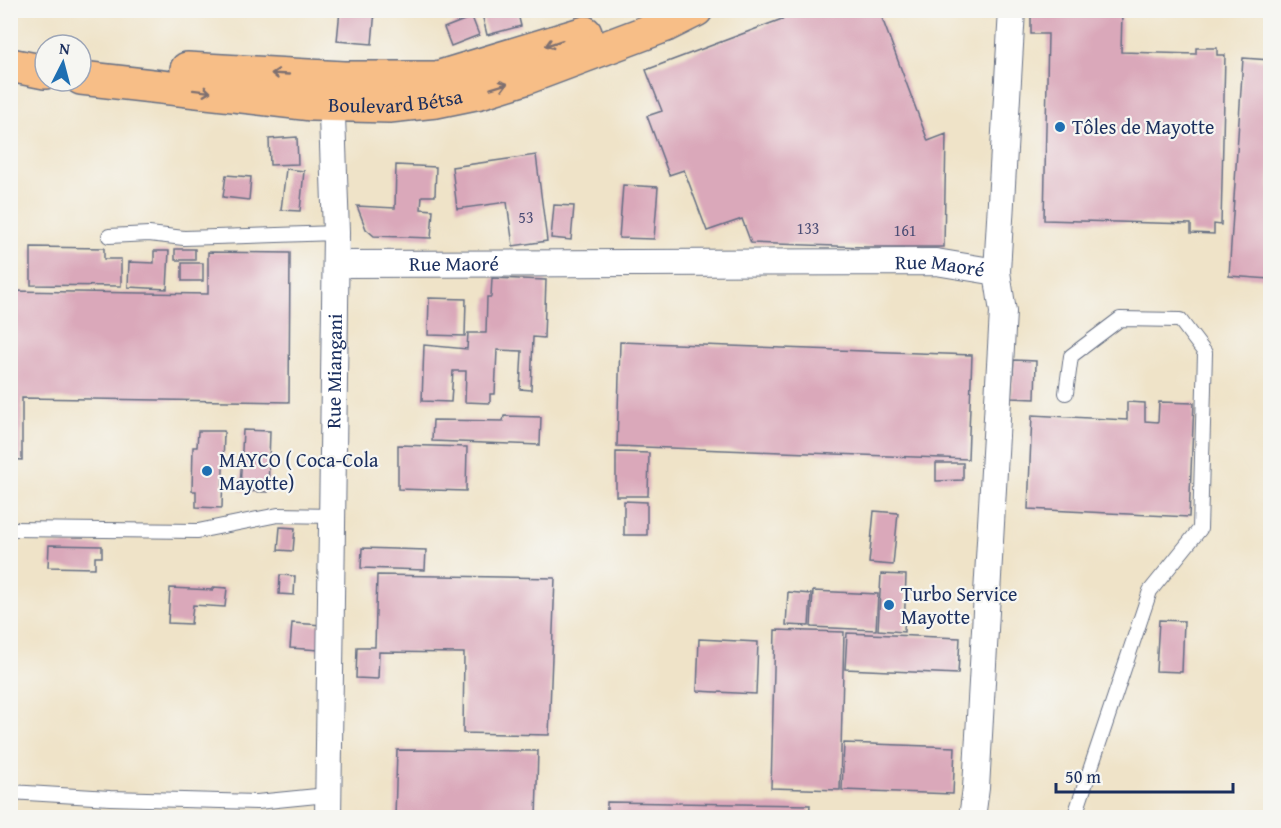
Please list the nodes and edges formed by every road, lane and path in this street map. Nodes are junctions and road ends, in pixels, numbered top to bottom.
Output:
1 (649, 10) edge
2 (696, 10) edge
3 (1011, 10) edge
4 (93, 63) edge
5 (93, 79) edge
6 (332, 91) junction
7 (336, 233) junction
8 (109, 236) dead end
9 (336, 264) junction
10 (998, 272) junction
11 (1066, 393) dead end
12 (333, 516) junction
13 (10, 529) edge
14 (10, 792) edge
15 (328, 806) edge
16 (972, 818) edge
17 (1074, 818) edge

1 -> 6 main road, Boulevard Bétsa
6 -> 2 main road, Boulevard Bétsa
3 - 10 street
6 -> 4 main road, Boulevard Bétsa
5 -> 6 main road, Boulevard Bétsa
6 - 7 street, Rue Miangani
7 - 8 lane
7 - 9 street, Rue Miangani
9 - 10 street, Rue Maoré
9 - 12 street, Rue Miangani
10 - 16 street, Rue Maoré
11 - 17 lane
12 - 13 lane
12 - 15 street, Rue Miangani
14 - 15 lane

